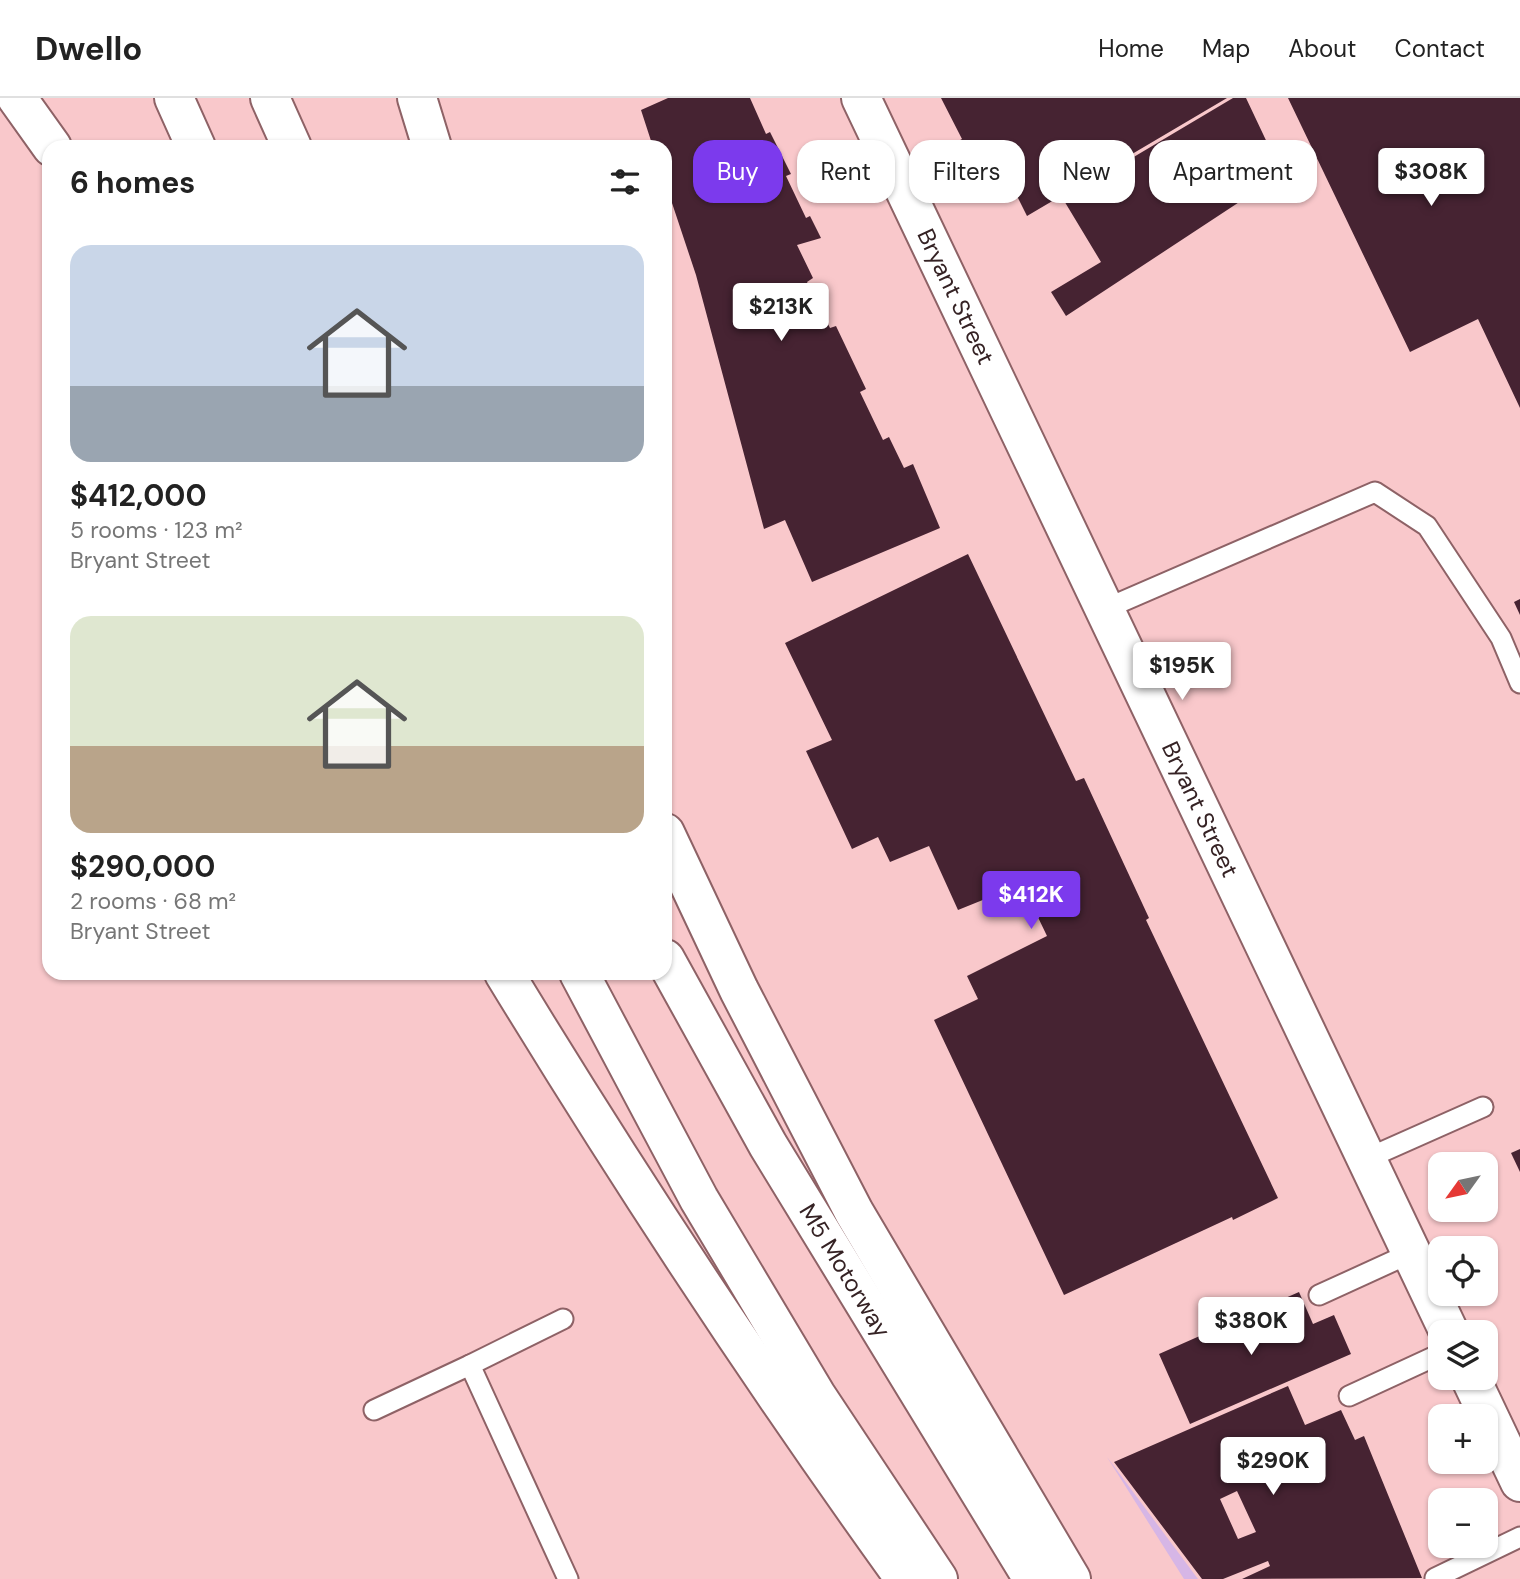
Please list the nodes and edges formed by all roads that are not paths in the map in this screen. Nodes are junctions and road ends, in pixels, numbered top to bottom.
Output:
1 (17, 98) edge
2 (36, 98) edge
3 (174, 98) edge
4 (270, 98) edge
5 (416, 98) edge
6 (861, 98) edge
7 (47, 140) edge
8 (49, 140) edge
9 (193, 140) edge
10 (289, 140) edge
11 (430, 140) edge
12 (1105, 608) junction
13 (1520, 683) edge
14 (672, 848) edge
15 (672, 972) edge
16 (507, 980) edge
17 (583, 980) edge
18 (1483, 1107) dead end
19 (1366, 1159) junction
20 (1411, 1253) junction
21 (1319, 1295) dead end
22 (564, 1319) dead end
23 (1443, 1320) edge
24 (1428, 1360) edge
25 (470, 1365) junction
26 (1476, 1390) edge
27 (1349, 1396) dead end
28 (374, 1410) dead end
29 (1520, 1482) edge
30 (1520, 1537) edge
31 (1435, 1578) edge
32 (568, 1579) edge
33 (905, 1579) edge
34 (938, 1579) edge
35 (1032, 1579) edge
36 (1071, 1579) edge

1 - 7 main road
2 - 8 main road
3 - 9 main road
4 - 10 main road
5 - 11 main road
6 - 12 main road, Bryant Street
12 - 13 lane
12 - 19 main road, Bryant Street
14 - 36 main road
15 - 35 main road, M5 Motorway
16 - 33 main road
17 - 34 main road
18 - 19 lane
19 - 20 main road, Bryant Street
20 - 21 lane
20 - 23 main road, Bryant Street
22 - 25 lane
24 - 27 lane
25 - 28 lane
25 - 32 lane
26 - 29 main road
30 - 31 lane

